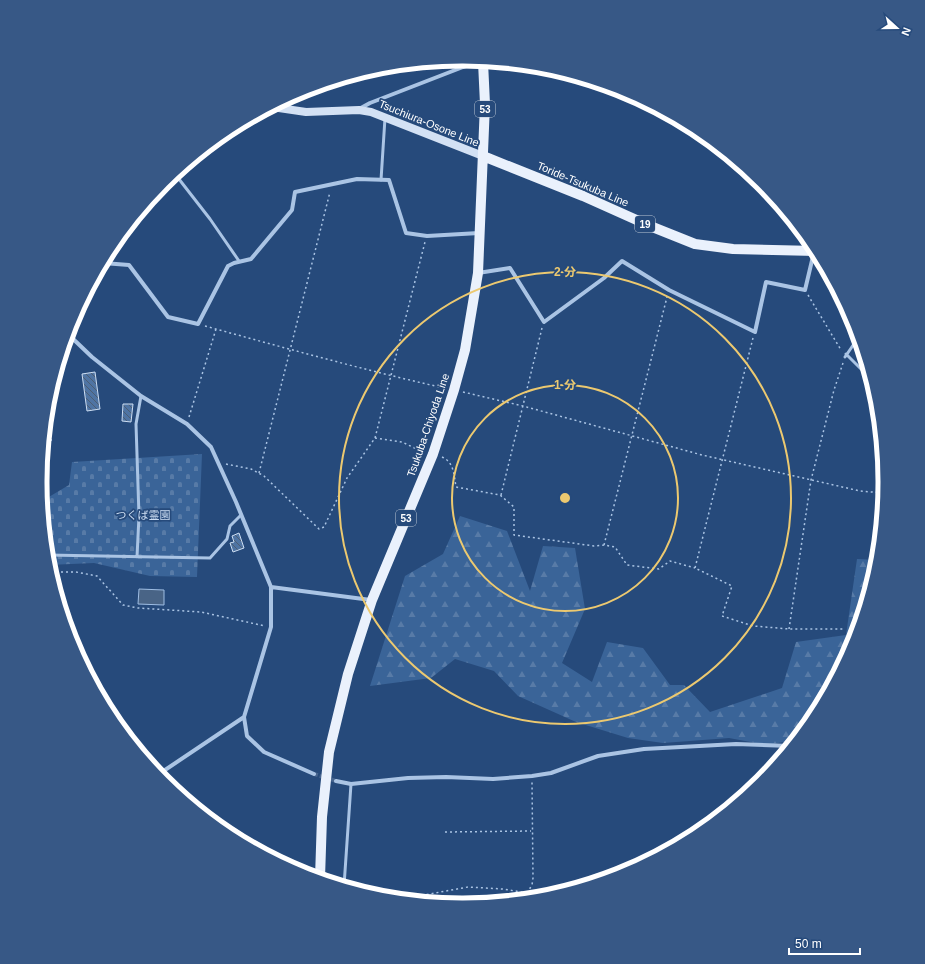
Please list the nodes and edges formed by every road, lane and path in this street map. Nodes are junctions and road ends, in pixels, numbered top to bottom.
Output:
1 (468, 66) edge
2 (482, 67) edge
3 (281, 108) edge
4 (359, 110) junction
5 (385, 116) junction
6 (483, 156) junction
7 (179, 179) edge
8 (381, 180) junction
9 (333, 183) junction
10 (480, 233) junction
11 (427, 236) junction
12 (807, 250) edge
13 (813, 259) edge
14 (239, 262) junction
15 (109, 263) edge
16 (478, 273) junction
17 (669, 290) junction
18 (805, 290) junction
19 (544, 322) junction
20 (198, 324) junction
21 (216, 329) junction
22 (755, 332) junction
23 (73, 339) edge
24 (854, 343) edge
25 (290, 350) junction
26 (845, 356) junction
27 (863, 372) edge
28 (391, 376) junction
29 (454, 390) junction
30 (141, 396) junction
31 (523, 406) junction
32 (52, 421) edge
33 (187, 424) junction
34 (632, 436) junction
35 (375, 438) junction
36 (49, 444) edge
37 (434, 454) junction
38 (723, 460) junction
39 (217, 462) junction
40 (259, 473) junction
41 (811, 480) junction
42 (878, 492) edge
43 (500, 495) junction
44 (241, 514) junction
45 (604, 545) junction
46 (54, 555) edge
47 (137, 557) junction
48 (695, 568) junction
49 (57, 572) edge
50 (271, 587) junction
51 (372, 600) junction
52 (271, 627) junction
53 (788, 629) junction
54 (844, 629) dead end
55 (244, 717) junction
56 (783, 746) edge
57 (164, 771) edge
58 (314, 774) tunnel mouth
59 (532, 776) junction
60 (336, 781) tunnel mouth
61 (351, 784) junction
62 (532, 830) junction
63 (445, 832) dead end
64 (320, 872) edge
65 (344, 880) edge
66 (525, 893) edge
67 (527, 893) edge
68 (419, 895) edge

1 - 4 street
2 - 6 main road, Tsukuba-Chiyoda Line / 53
3 - 4 main road, Tsuchiura-Osone Line
4 - 5 main road, Tsuchiura-Osone Line
5 - 6 main road, Tsuchiura-Osone Line
5 - 8 lane
6 - 10 main road, Tsukuba-Chiyoda Line / 53
6 - 12 main road, Toride-Tsukuba Line / 19
7 - 14 lane
8 - 9 street
8 - 11 street
9 - 14 street
9 - 25 path
10 - 11 street
10 - 16 main road, Tsukuba-Chiyoda Line / 53
11 - 28 path
13 - 18 street
14 - 20 street
15 - 20 street
16 - 19 street
16 - 29 main road, Tsukuba-Chiyoda Line / 53
17 - 19 street
17 - 22 street
17 - 34 path
18 - 22 street
18 - 26 path
19 - 31 path
20 - 21 path
21 - 25 path
21 - 33 path
22 - 38 path
23 - 30 street
24 - 26 lane
25 - 28 path
25 - 40 path
26 - 27 lane
26 - 41 path
28 - 29 path
28 - 35 path
29 - 31 path
29 - 37 main road, Tsukuba-Chiyoda Line / 53
30 - 33 street
30 - 47 lane
31 - 34 path
31 - 43 path
32 - 36 path
33 - 39 street
34 - 38 path
34 - 45 path
35 - 37 path
35 - 40 path
37 - 43 path
37 - 51 main road, Tsukuba-Chiyoda Line / 53
38 - 41 path
38 - 48 path
39 - 40 path
39 - 44 street
41 - 42 path
41 - 53 path
43 - 45 path
44 - 47 lane
44 - 50 street
45 - 48 path
46 - 47 lane
48 - 53 path
49 - 52 path
50 - 51 street
50 - 52 street
51 - 64 main road, Tsukuba-Chiyoda Line / 53
52 - 55 street
53 - 54 path
55 - 57 street
55 - 58 street
56 - 59 street
59 - 61 street
59 - 62 path
60 - 61 street
61 - 65 lane
62 - 63 path
62 - 67 path
66 - 68 path

